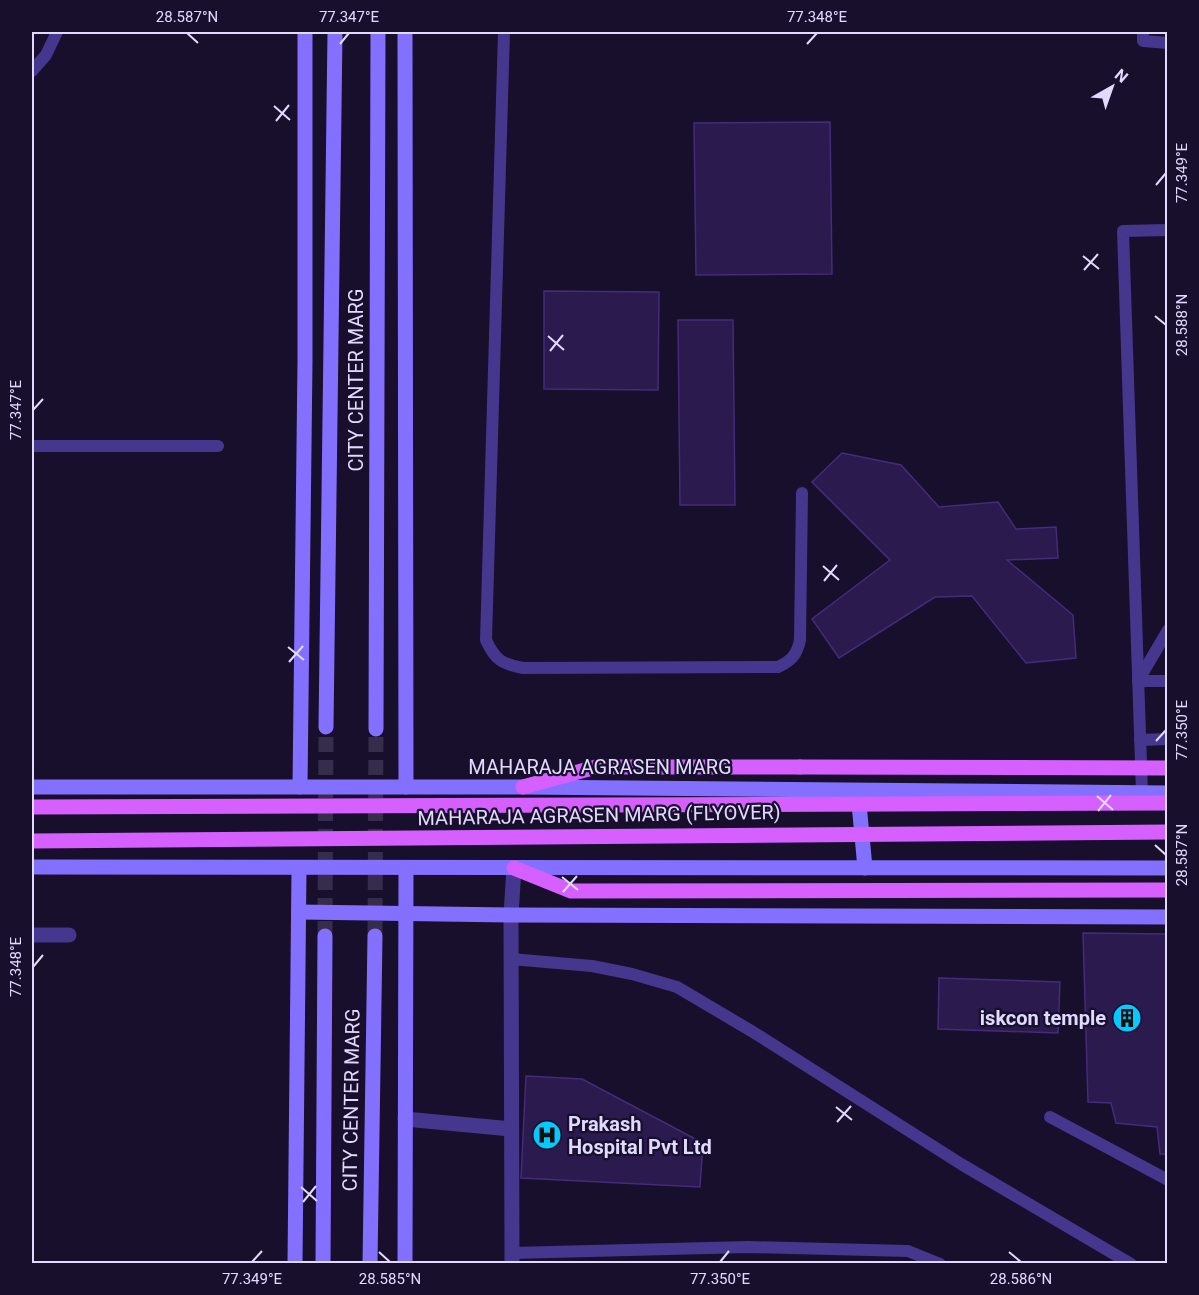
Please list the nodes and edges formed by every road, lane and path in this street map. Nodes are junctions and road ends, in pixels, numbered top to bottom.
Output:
1 (57, 32) edge
2 (305, 32) edge
3 (335, 32) edge
4 (378, 32) edge
5 (405, 32) edge
6 (504, 32) edge
7 (1143, 32) edge
8 (1167, 43) edge
9 (32, 71) edge
10 (1167, 230) edge
11 (32, 446) edge
12 (218, 446) dead end
13 (802, 493) dead end
14 (1167, 630) edge
15 (1138, 681) junction
16 (1167, 681) edge
17 (326, 727) tunnel mouth
18 (376, 729) tunnel mouth
19 (1167, 739) edge
20 (1140, 740) junction
21 (1167, 768) edge
22 (32, 787) edge
23 (300, 787) junction
24 (406, 787) junction
25 (523, 787) junction
26 (857, 790) junction
27 (1142, 793) junction
28 (1167, 793) edge
29 (1167, 803) edge
30 (32, 807) edge
31 (1167, 832) edge
32 (32, 841) edge
33 (32, 867) edge
34 (299, 868) junction
35 (406, 868) junction
36 (514, 868) junction
37 (865, 868) junction
38 (1167, 868) edge
39 (1167, 890) edge
40 (298, 912) junction
41 (406, 914) junction
42 (511, 915) junction
43 (1167, 917) edge
44 (32, 935) edge
45 (69, 935) dead end
46 (325, 936) tunnel mouth
47 (375, 936) tunnel mouth
48 (512, 959) junction
49 (1050, 1117) dead end
50 (405, 1119) junction
51 (511, 1129) junction
52 (1167, 1180) edge
53 (512, 1258) edge
54 (295, 1263) edge
55 (323, 1263) edge
56 (370, 1263) edge
57 (405, 1263) edge
58 (940, 1263) edge
59 (1131, 1263) edge

1 - 9 lane
2 - 23 main road
3 - 17 main road, CITY CENTER MARG
4 - 18 main road, CITY CENTER MARG
5 - 24 main road
6 - 13 lane
7 - 8 lane
10 - 15 lane
11 - 12 lane
14 - 15 lane
15 - 16 lane
15 - 20 lane
19 - 20 lane
20 - 27 lane
21 - 25 main road, bridge
22 - 23 main road, MAHARAJA AGRASEN MARG
23 - 24 main road, MAHARAJA AGRASEN MARG
24 - 25 main road, MAHARAJA AGRASEN MARG
25 - 26 main road, MAHARAJA AGRASEN MARG
26 - 27 main road, MAHARAJA AGRASEN MARG
26 - 37 main road
27 - 28 main road, MAHARAJA AGRASEN MARG
29 - 30 main road, MAHARAJA AGRASEN MARG (FLYOVER), bridge
31 - 32 main road, MAHARAJA AGRASEN MARG (FLYOVER), bridge
33 - 34 main road
34 - 35 main road
34 - 40 main road
35 - 36 main road
35 - 41 main road
36 - 37 main road
36 - 39 main road
36 - 42 street
37 - 38 main road
40 - 41 main road
40 - 54 main road
41 - 42 main road
41 - 50 main road
42 - 43 main road
42 - 48 street
44 - 45 street
46 - 55 main road, CITY CENTER MARG
47 - 56 main road, CITY CENTER MARG
48 - 51 street
48 - 59 lane
49 - 52 lane
50 - 51 street
50 - 57 main road
51 - 53 street
53 - 58 lane

